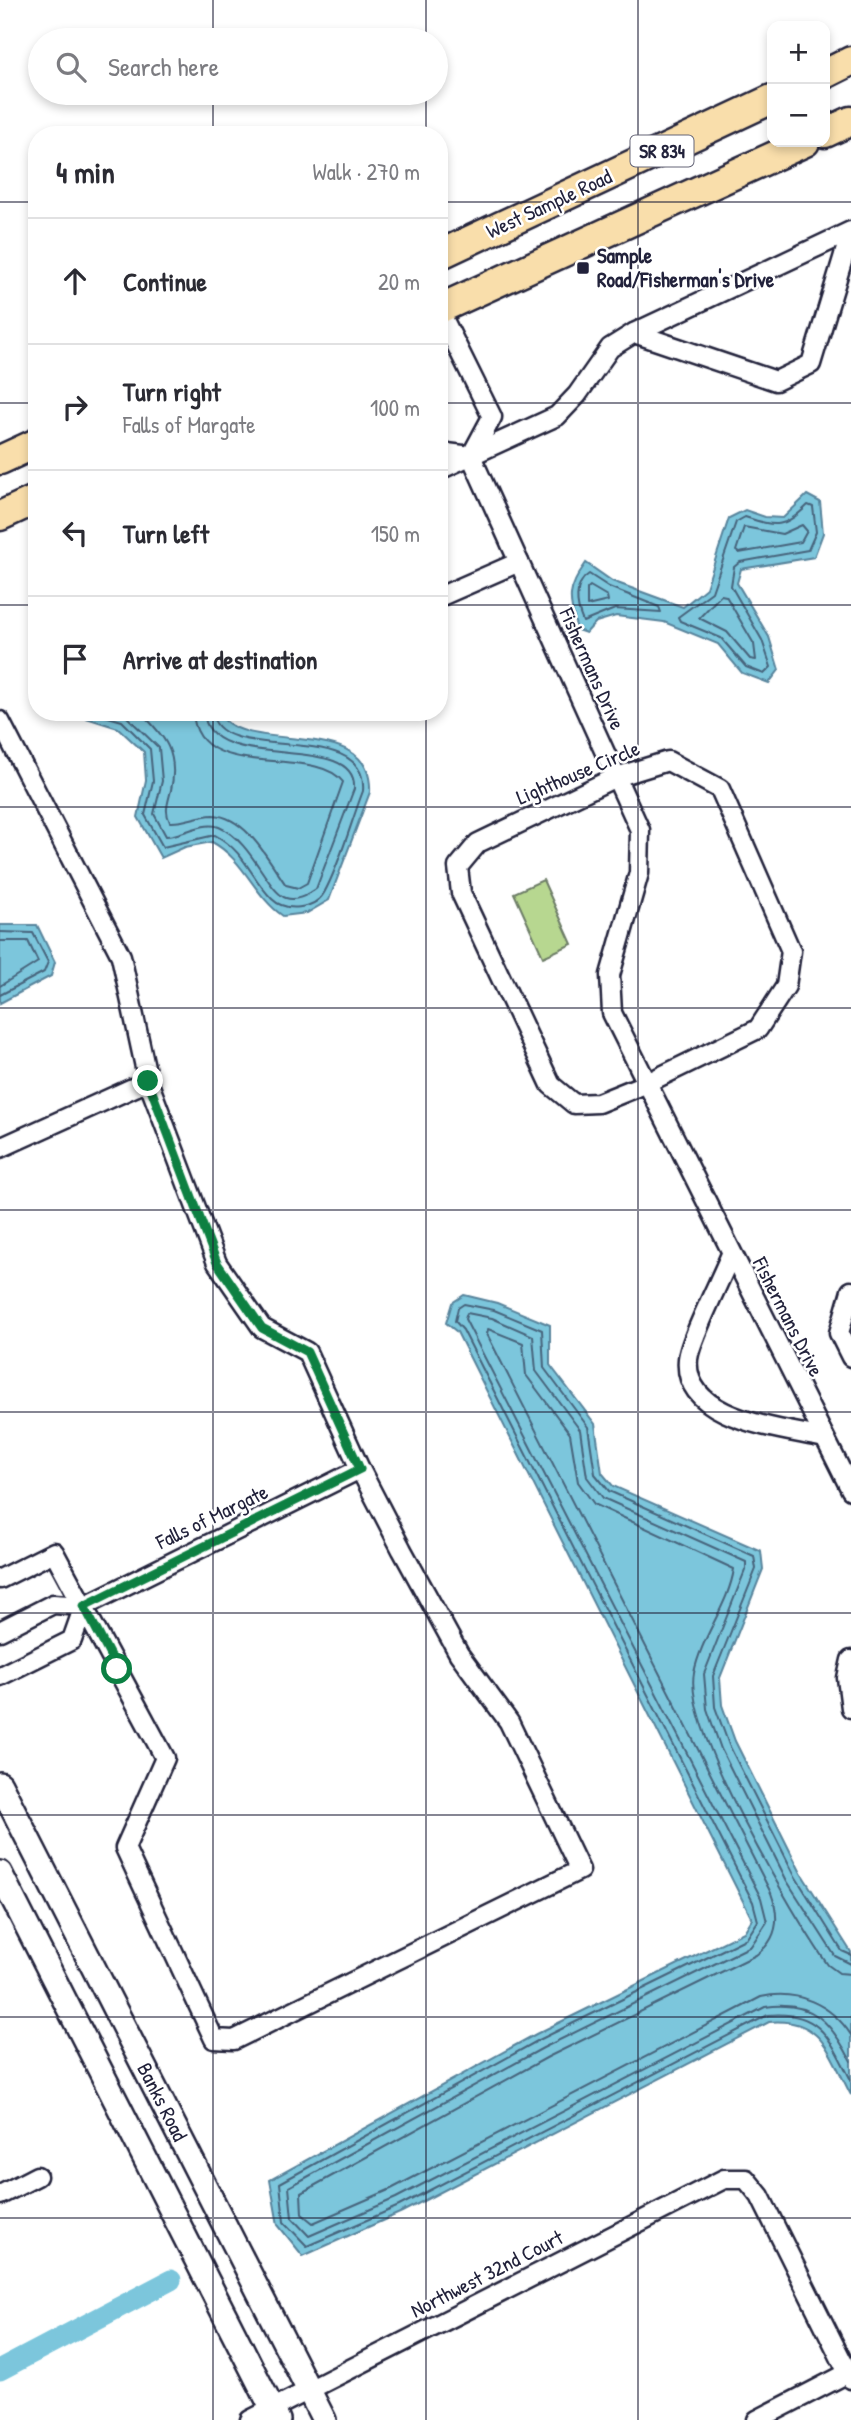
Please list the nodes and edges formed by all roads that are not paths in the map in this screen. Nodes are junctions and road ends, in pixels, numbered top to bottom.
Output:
1 (851, 61) edge
2 (830, 72) edge
3 (767, 101) edge
4 (851, 121) edge
5 (830, 131) edge
6 (794, 147) edge
7 (851, 232) edge
8 (448, 251) edge
9 (448, 306) edge
10 (448, 328) edge
11 (634, 333) junction
12 (28, 447) edge
13 (448, 453) edge
14 (471, 456) junction
15 (0, 460) edge
16 (448, 466) edge
17 (28, 503) edge
18 (0, 516) edge
19 (519, 562) junction
20 (448, 593) edge
21 (0, 721) edge
22 (6, 739) edge
23 (616, 777) junction
24 (148, 1081) junction
25 (645, 1084) junction
26 (0, 1148) edge
27 (731, 1254) junction
28 (851, 1291) edge
29 (851, 1357) edge
30 (824, 1438) junction
31 (360, 1469) junction
32 (851, 1490) edge
33 (0, 1579) edge
34 (84, 1606) junction
35 (0, 1631) edge
36 (851, 1660) edge
37 (0, 1676) edge
38 (851, 1708) edge
39 (0, 1784) edge
40 (0, 1873) edge
41 (37, 2176) dead end
42 (0, 2195) edge
43 (849, 2376) edge
44 (308, 2390) junction
45 (275, 2414) edge
46 (250, 2420) edge
47 (324, 2420) edge
48 (757, 2420) edge

1 - 2 main road
3 - 8 main road, West Sample Road / SR 834
4 - 5 main road
6 - 9 main road, SR 834
7 - 11 street
7 - 11 street
10 - 14 street
11 - 14 street
12 - 15 main road
13 - 14 street
14 - 16 street
14 - 19 street, Fishermans Drive
17 - 18 main road
19 - 20 street
19 - 23 street, Fishermans Drive
21 - 22 street
22 - 24 street
23 - 25 street, Fishermans Drive
23 - 25 street, Lighthouse Circle
23 - 25 street, Lighthouse Circle
24 - 26 street
24 - 31 street
25 - 27 street, Fishermans Drive
27 - 30 street, Fishermans Drive
27 - 30 street, Fishermans Drive
28 - 29 street
30 - 32 street, Fishermans Drive
31 - 34 street, Falls of Margate
31 - 34 street
33 - 34 street
34 - 35 street, Falls of Margate
34 - 37 street
36 - 38 street
39 - 44 street, Banks Road
40 - 45 street, Banks Road
41 - 42 street
43 - 44 street, Northwest 32nd Court
43 - 48 street
44 - 45 street, Northwest 32nd Court
44 - 47 street, Banks Road
45 - 46 street, Northwest 32nd Court

